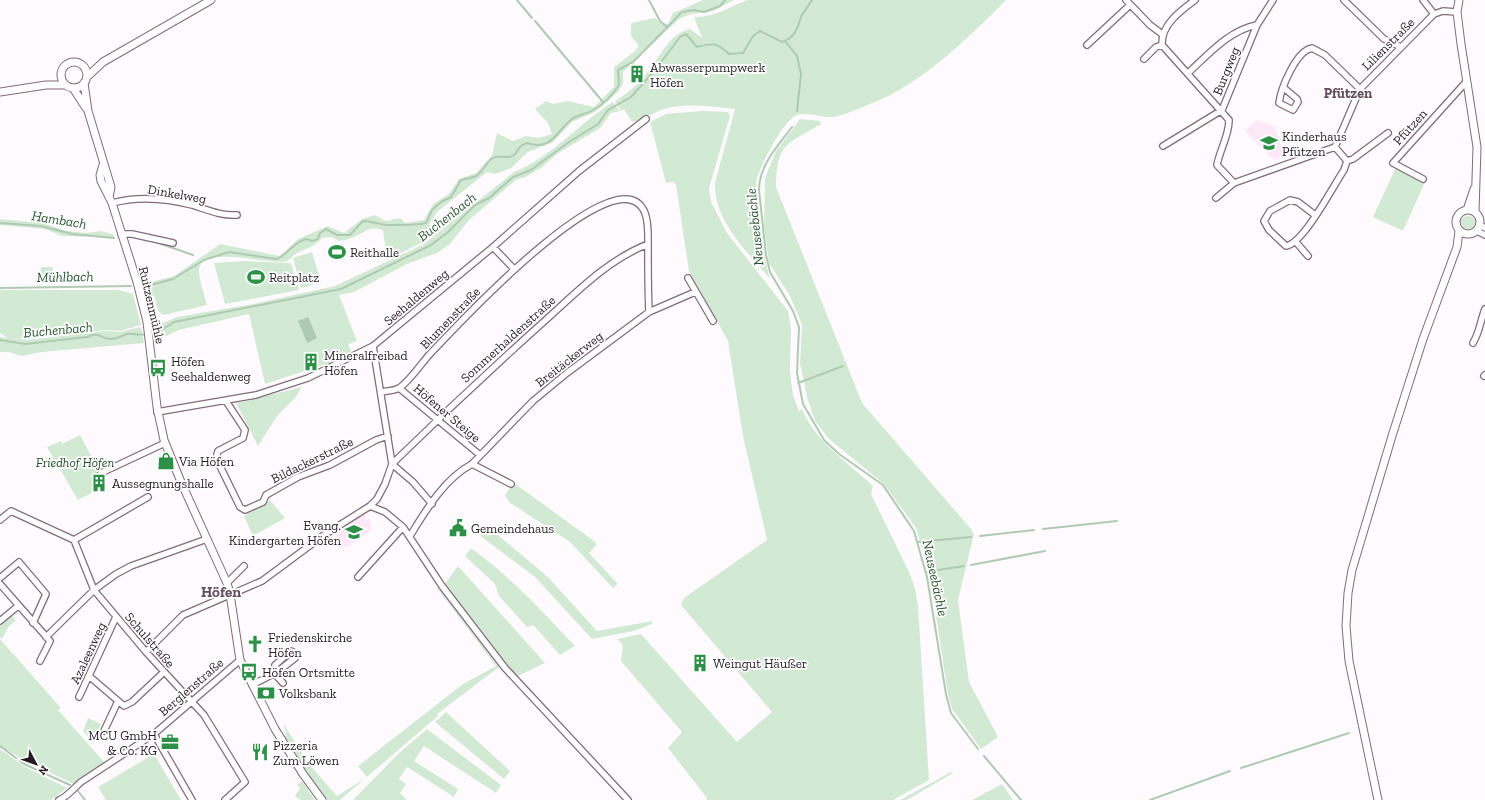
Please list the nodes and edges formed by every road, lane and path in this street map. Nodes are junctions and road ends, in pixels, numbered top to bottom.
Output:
1 (211, 0) edge
2 (1195, 0) edge
3 (1273, 0) edge
4 (1344, 0) edge
5 (1422, 0) edge
6 (1459, 0) edge
7 (1128, 2) edge
8 (1457, 12) junction
9 (1434, 14) junction
10 (1257, 25) junction
11 (1162, 34) junction
12 (1087, 45) dead end
13 (1162, 45) junction
14 (1401, 47) junction
15 (1144, 59) dead end
16 (103, 62) junction
17 (83, 66) junction
18 (1188, 73) junction
19 (61, 74) junction
20 (85, 80) junction
21 (1466, 82) junction
22 (46, 85) junction
23 (70, 87) junction
24 (1284, 88) dead end
25 (1360, 89) junction
26 (0, 92) edge
27 (1222, 110) junction
28 (88, 111) junction
29 (646, 119) dead end
30 (1388, 133) dead end
31 (1163, 146) dead end
32 (1335, 148) junction
33 (1347, 161) junction
34 (1423, 179) dead end
35 (1234, 183) junction
36 (1216, 198) dead end
37 (111, 200) junction
38 (1471, 211) junction
39 (237, 215) dead end
40 (1315, 215) junction
41 (1480, 228) edge
42 (1459, 231) junction
43 (121, 234) junction
44 (1466, 235) junction
45 (1485, 235) edge
46 (1296, 242) junction
47 (173, 243) dead end
48 (648, 244) junction
49 (493, 247) junction
50 (1457, 247) junction
51 (1308, 256) dead end
52 (514, 269) junction
53 (688, 278) dead end
54 (695, 292) junction
55 (1485, 310) edge
56 (648, 312) junction
57 (713, 321) dead end
58 (1483, 332) edge
59 (1473, 343) dead end
60 (373, 346) junction
61 (399, 388) junction
62 (381, 392) junction
63 (226, 401) junction
64 (157, 409) junction
65 (438, 420) junction
66 (388, 436) junction
67 (165, 443) junction
68 (480, 455) junction
69 (392, 464) junction
70 (472, 464) junction
71 (101, 473) dead end
72 (511, 484) dead end
73 (148, 497) dead end
74 (432, 504) junction
75 (370, 506) junction
76 (0, 520) edge
77 (403, 527) junction
78 (410, 536) junction
79 (207, 539) junction
80 (74, 540) junction
81 (244, 566) dead end
82 (358, 577) dead end
83 (0, 578) edge
84 (227, 583) junction
85 (0, 584) edge
86 (94, 590) junction
87 (230, 594) junction
88 (18, 606) junction
89 (116, 617) junction
90 (0, 621) edge
91 (33, 623) junction
92 (48, 639) junction
93 (146, 652) junction
94 (240, 660) junction
95 (40, 661) dead end
96 (164, 672) junction
97 (89, 676) junction
98 (283, 683) dead end
99 (252, 685) junction
100 (79, 697) dead end
101 (118, 701) junction
102 (192, 702) junction
103 (104, 731) dead end
104 (154, 734) junction
105 (63, 799) edge
106 (192, 800) edge
107 (225, 800) edge
108 (322, 800) edge
109 (628, 800) edge
110 (1378, 800) edge

1 - 16 street
2 - 11 street
3 - 10 street, Burgweg
4 - 14 street
5 - 9 street
6 - 8 street
7 - 11 street
7 - 12 street
8 - 9 street
8 - 21 street
9 - 14 street, Lilienstraße
10 - 18 street
10 - 27 street, Burgweg
11 - 13 street
13 - 15 street
13 - 18 street
14 - 25 street, Lilienstraße
16 - 17 street
16 - 20 street
17 - 19 street
17 - 20 street
18 - 27 street
19 - 22 street
19 - 23 street
20 - 23 street
20 - 28 street
21 - 34 street, Pfützen
21 - 38 street
22 - 23 street
22 - 26 street
23 - 28 street
24 - 25 street
25 - 32 street, Lilienstraße
27 - 31 street, Burgweg
27 - 35 street
28 - 37 street, Ruitzenmühle
29 - 49 street, Seehaldenweg
30 - 33 street
32 - 33 street
32 - 35 street
33 - 40 street
35 - 36 street
37 - 39 street, Dinkelweg
37 - 43 street, Ruitzenmühle
38 - 41 street
38 - 42 street
40 - 46 street
40 - 46 street
41 - 44 street
41 - 45 street
42 - 44 street
42 - 50 street
43 - 47 street
43 - 64 street, Ruitzenmühle
44 - 50 street
46 - 51 street
48 - 52 street, Blumenstraße
48 - 56 street, Blumenstraße
48 - 65 street, Sommerhaldenstraße
49 - 52 street
49 - 60 street, Seehaldenweg
50 - 110 street
52 - 61 street, Blumenstraße
53 - 54 street
54 - 56 street, Breitäckerweg
54 - 57 street
55 - 58 street
56 - 68 street, Breitäckerweg
58 - 59 street
60 - 62 street
60 - 63 street, Seehaldenweg
61 - 62 street
61 - 65 street, Höfener Steige
62 - 66 street
63 - 64 street, Seehaldenweg
63 - 66 street, Bildackerstraße
64 - 67 street, Ruitzenmühle
65 - 68 street, Höfener Steige
65 - 69 street, Sommerhaldenstraße
66 - 69 street
67 - 71 street
67 - 79 street, Ruitzenmühle
68 - 70 street, Breitäckerweg
69 - 74 street
69 - 75 street
70 - 72 street
70 - 74 street, Breitäckerweg
73 - 80 street
74 - 78 street, Breitäckerweg
75 - 77 street
75 - 87 street
76 - 80 street
77 - 78 street
77 - 82 street
78 - 109 street
79 - 84 street, Ruitzenmühle
79 - 86 street
80 - 86 street, Schulstraße
81 - 84 street
83 - 91 street
84 - 87 street, Ruitzenmühle
85 - 88 street
86 - 89 street, Schulstraße
86 - 92 street
87 - 93 street
87 - 94 street, Ruitzenmühle
88 - 90 street
88 - 91 street
89 - 93 street, Schulstraße
89 - 97 street, Azaleenweg
91 - 92 street
92 - 95 street
93 - 96 street, Schulstraße
94 - 99 street, Ruitzenmühle
94 - 102 street, Berglenstraße
96 - 101 street
96 - 102 street, Schulstraße
97 - 100 street, Azaleenweg
97 - 101 street
98 - 99 street
99 - 108 street, Ruitzenmühle
101 - 103 street
102 - 104 street, Berglenstraße
102 - 107 street, Schulstraße
104 - 105 street, Berglenstraße
104 - 106 street

